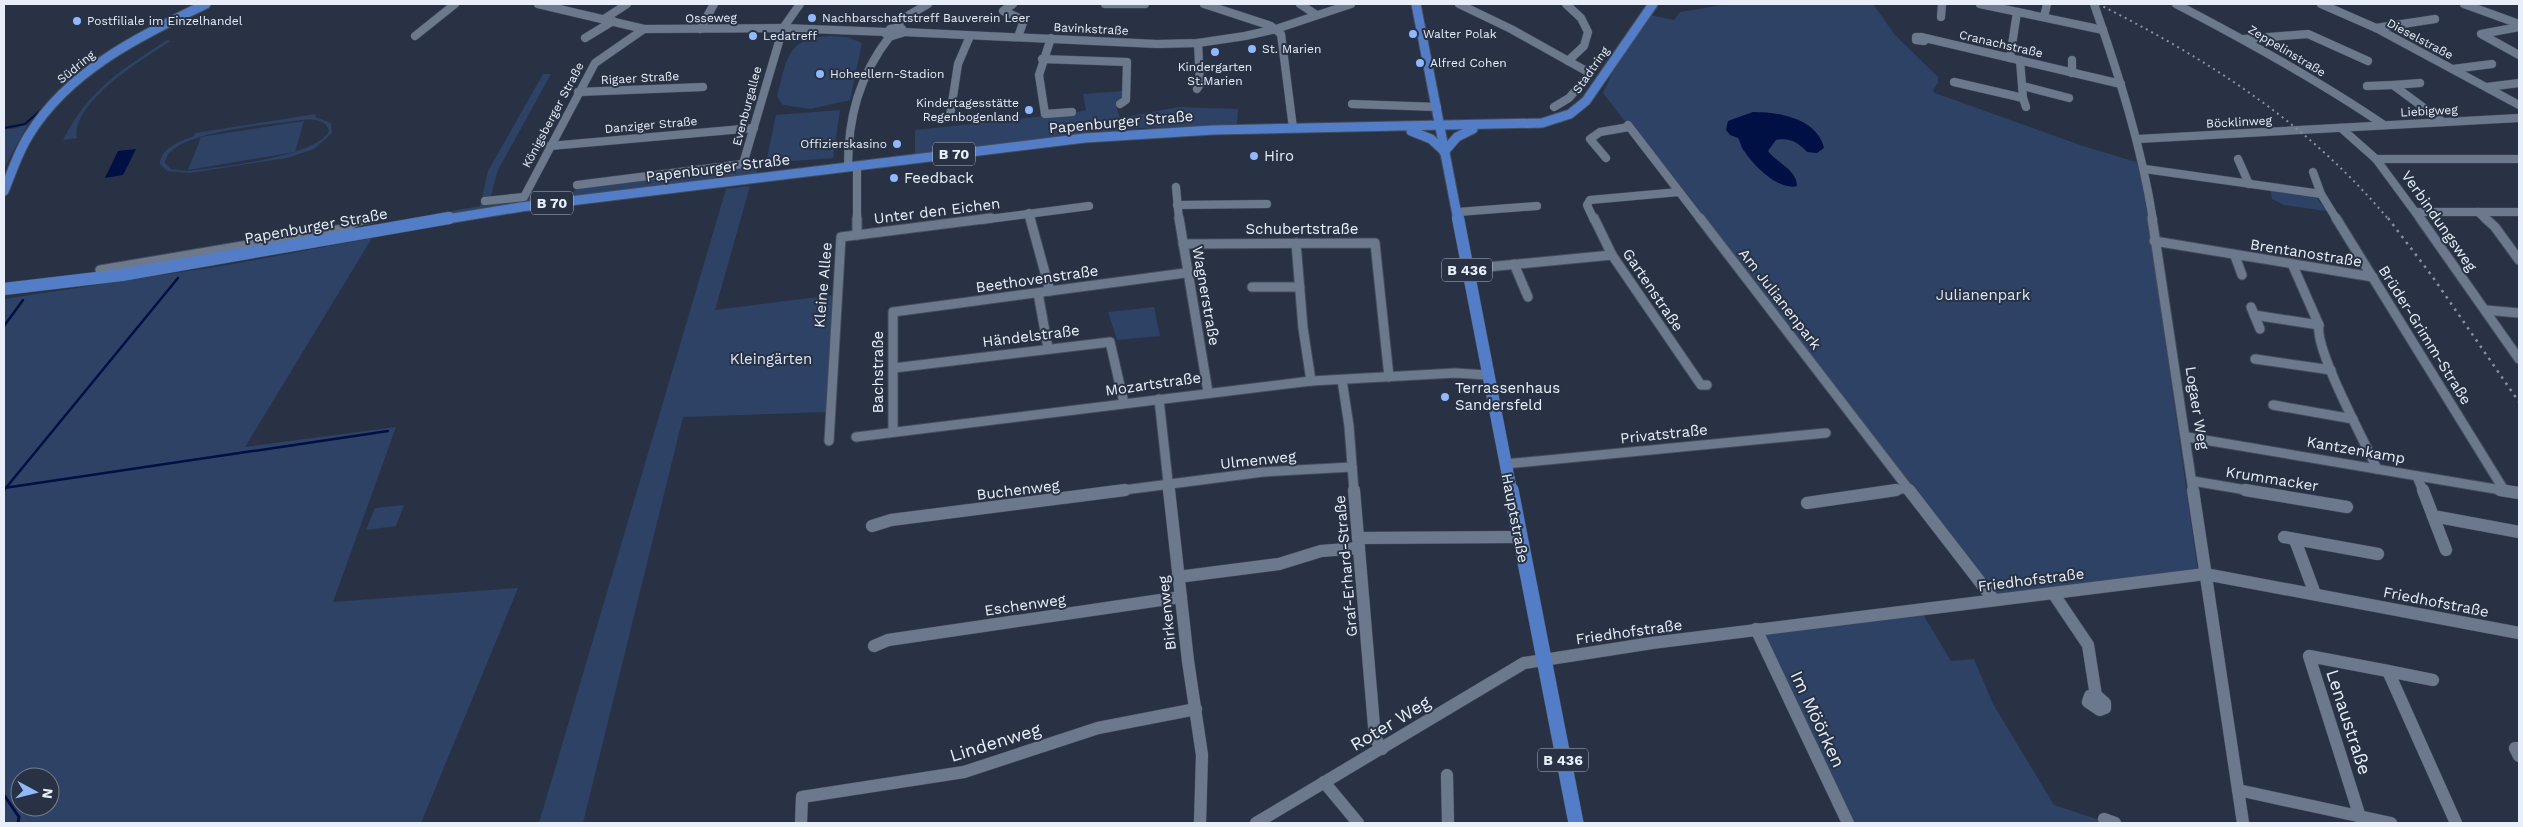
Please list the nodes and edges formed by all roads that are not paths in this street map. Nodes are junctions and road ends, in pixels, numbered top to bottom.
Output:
1 (206, 4) edge
2 (455, 4) edge
3 (538, 4) edge
4 (627, 4) edge
5 (714, 4) edge
6 (800, 4) edge
7 (928, 4) edge
8 (1014, 4) edge
9 (1105, 4) edge
10 (1146, 4) edge
11 (1204, 4) edge
12 (1300, 4) edge
13 (1345, 4) edge
14 (1416, 4) edge
15 (1459, 4) edge
16 (1566, 4) edge
17 (1652, 4) edge
18 (1942, 4) edge
19 (1980, 4) edge
20 (2047, 4) edge
21 (2094, 4) edge
22 (2176, 4) edge
23 (2185, 4) edge
24 (2321, 4) edge
25 (2464, 4) edge
26 (2017, 12) junction
27 (1315, 14) junction
28 (1941, 16) dead end
29 (2044, 17) junction
30 (604, 19) junction
31 (2435, 19) dead end
32 (614, 21) junction
33 (2519, 24) edge
34 (783, 28) junction
35 (2376, 28) junction
36 (644, 29) junction
37 (700, 29) junction
38 (1276, 29) junction
39 (900, 30) junction
40 (2104, 30) junction
41 (888, 34) junction
42 (415, 36) dead end
43 (970, 36) junction
44 (1018, 37) junction
45 (584, 38) dead end
46 (1050, 38) junction
47 (1924, 38) dead end
48 (2244, 39) junction
49 (1198, 43) junction
50 (2519, 55) edge
51 (2010, 58) junction
52 (1042, 59) junction
53 (2020, 60) junction
54 (2072, 60) dead end
55 (1568, 61) junction
56 (2368, 62) dead end
57 (2492, 64) dead end
58 (2453, 69) junction
59 (2072, 73) junction
60 (1954, 82) dead end
61 (2420, 83) dead end
62 (2519, 83) edge
63 (2121, 84) junction
64 (2393, 84) junction
65 (703, 86) dead end
66 (2023, 86) junction
67 (2367, 86) dead end
68 (2487, 87) junction
69 (1197, 89) dead end
70 (578, 92) junction
71 (2023, 98) junction
72 (2069, 98) dead end
73 (1120, 104) dead end
74 (1352, 104) dead end
75 (2519, 105) edge
76 (1437, 107) junction
77 (1554, 107) dead end
78 (2026, 107) dead end
79 (1072, 112) dead end
80 (950, 116) dead end
81 (2519, 118) edge
82 (2443, 122) junction
83 (2384, 125) junction
84 (1480, 126) junction
85 (1399, 127) junction
86 (1441, 127) junction
87 (754, 128) junction
88 (1293, 128) junction
89 (2341, 128) junction
90 (2138, 139) junction
91 (550, 146) junction
92 (1444, 152) junction
93 (1606, 158) dead end
94 (2238, 159) dead end
95 (2376, 159) junction
96 (2519, 159) edge
97 (853, 166) junction
98 (2145, 169) junction
99 (2313, 172) dead end
100 (2250, 184) junction
101 (577, 185) dead end
102 (1176, 187) dead end
103 (4, 191) edge
104 (1679, 192) junction
105 (2321, 194) junction
106 (485, 201) dead end
107 (1267, 204) dead end
108 (1178, 205) junction
109 (1089, 206) dead end
110 (1537, 206) dead end
111 (1458, 212) junction
112 (2416, 212) junction
113 (2478, 212) junction
114 (2519, 212) edge
115 (1029, 213) junction
116 (374, 218) dead end
117 (857, 235) junction
118 (2154, 241) junction
119 (1296, 243) junction
120 (1183, 244) junction
121 (1612, 255) junction
122 (2235, 256) junction
123 (2519, 260) edge
124 (1514, 264) junction
125 (2293, 266) junction
126 (1467, 269) junction
127 (100, 270) dead end
128 (1185, 273) junction
129 (2242, 275) dead end
130 (2373, 277) junction
131 (4, 285) edge
132 (24, 287) junction
133 (1252, 287) dead end
134 (1300, 287) junction
135 (4, 289) edge
136 (1050, 291) junction
137 (1038, 293) junction
138 (1528, 297) dead end
139 (2485, 310) junction
140 (893, 312) joint
141 (2519, 313) edge
142 (2319, 325) junction
143 (2260, 328) dead end
144 (1048, 348) junction
145 (2519, 358) edge
146 (2255, 360) dead end
147 (894, 368) junction
148 (2331, 370) junction
149 (1486, 371) junction
150 (1389, 377) junction
151 (1342, 380) junction
152 (1312, 382) junction
153 (1706, 386) dead end
154 (1208, 392) junction
155 (1159, 399) junction
156 (1124, 403) junction
157 (2273, 406) dead end
158 (2352, 419) junction
159 (893, 431) junction
160 (1826, 433) dead end
161 (856, 437) dead end
162 (2187, 437) junction
163 (828, 441) dead end
164 (1505, 464) junction
165 (1352, 467) junction
166 (2377, 469) junction
167 (2416, 476) junction
168 (2193, 481) junction
169 (1168, 486) junction
170 (1908, 488) junction
171 (2504, 490) junction
172 (2519, 493) edge
173 (1807, 503) dead end
174 (2347, 507) dead end
175 (2433, 516) junction
176 (872, 526) dead end
177 (2519, 532) edge
178 (1519, 537) junction
179 (1359, 543) junction
180 (2446, 550) dead end
181 (2378, 554) dead end
182 (2205, 574) junction
183 (1178, 577) junction
184 (2053, 592) junction
185 (2315, 594) junction
186 (1181, 597) junction
187 (1994, 600) junction
188 (1756, 629) junction
189 (2519, 633) edge
190 (874, 646) dead end
191 (1544, 659) junction
192 (2388, 671) junction
193 (2433, 680) dead end
194 (2096, 696) dead end
195 (1196, 709) junction
196 (2519, 748) edge
197 (1382, 749) junction
198 (2519, 756) edge
199 (1447, 775) dead end
200 (1324, 782) junction
201 (2238, 790) junction
202 (2360, 817) junction
203 (1272, 820) edge
204 (801, 823) edge
205 (1200, 823) edge
206 (1256, 823) edge
207 (1358, 823) edge
208 (1448, 823) edge
209 (1576, 823) edge
210 (1848, 823) edge
211 (2243, 823) edge
212 (2391, 823) edge
213 (2456, 823) edge

1 - 103 main road, Südring
2 - 42 street
3 - 30 street, Osseweg
4 - 30 street
5 - 37 street
6 - 34 street, Evenburgallee
7 - 39 street
8 - 44 street
9 - 10 street
11 - 38 street
12 - 27 street
13 - 27 street, Bavinkstraße
14 - 76 main road, Hauptstraße
15 - 55 street
16 - 55 street
17 - 84 main road, Stadtring / B 70
18 - 28 street
19 - 26 street
20 - 29 street
21 - 40 street, Logaer Weg
22 - 23 street
22 - 48 street, Zeppelinstraße
24 - 35 street, Dieselstraße
25 - 33 street
26 - 29 street
26 - 51 street
27 - 38 street, Bavinkstraße
29 - 40 street
30 - 32 street, Osseweg
31 - 35 street
32 - 36 street, Osseweg
32 - 45 street
33 - 50 street
34 - 37 street, Osseweg
34 - 41 street, Osseweg
34 - 87 street, Evenburgallee
35 - 58 street, Dieselstraße
36 - 37 street, Osseweg
36 - 70 street, Königsberger Straße
38 - 49 street, Bavinkstraße
38 - 88 street
39 - 41 street, Osseweg
39 - 43 street, Bavinkstraße
40 - 63 street, Logaer Weg
41 - 97 street, Unter den Eichen
43 - 44 street, Bavinkstraße
43 - 80 street
44 - 46 street, Bavinkstraße
46 - 49 street, Bavinkstraße
46 - 52 street
47 - 51 street, Cranachstraße
48 - 56 street
48 - 83 street, Zeppelinstraße
49 - 69 street
51 - 53 street, Cranachstraße
52 - 73 street
52 - 79 street
53 - 59 street, Cranachstraße
53 - 66 street
54 - 59 street
55 - 77 street
57 - 58 street, Dieselstraße
58 - 68 street, Dieselstraße
59 - 63 street, Cranachstraße
60 - 71 street
61 - 64 street
62 - 68 street
63 - 90 street, Logaer Weg
64 - 67 street
64 - 82 street
65 - 70 street, Rigaer Straße
66 - 71 street
66 - 72 street
68 - 75 street, Dieselstraße
70 - 91 street, Königsberger Straße
71 - 78 street
74 - 76 street
76 - 86 main road, Hauptstraße
81 - 82 street, Liebigweg
82 - 83 street, Liebigweg
83 - 89 street, Liebigweg
84 - 86 main road, Stadtring / B 70
84 - 92 main road
85 - 86 main road, Papenburger Straße / B 70
85 - 88 main road, Papenburger Straße / B 70
85 - 92 main road
86 - 92 main road, Hauptstraße / B 436
87 - 91 street, Danziger Straße
87 - 101 street, Evenburgallee
88 - 97 main road, Papenburger Straße / B 70
89 - 90 street, Böcklinweg
89 - 95 street, Verbindungsweg
90 - 98 street, Logaer Weg
91 - 106 street, Königsberger Straße
92 - 111 main road, Hauptstraße / B 436
93 - 104 street, Am Julianenpark
94 - 100 street
95 - 96 street
95 - 112 street, Verbindungsweg
97 - 117 street, Unter den Eichen
97 - 132 main road, Papenburger Straße / B 70
98 - 100 street
98 - 118 street, Logaer Weg
99 - 105 street, Brüder-Grimm-Straße
100 - 105 street
102 - 108 street, Wagnerstraße
104 - 121 street, Gartenstraße
104 - 170 street, Am Julianenpark
105 - 130 street, Brüder-Grimm-Straße
107 - 108 street
108 - 120 street, Wagnerstraße
109 - 115 street, Unter den Eichen
110 - 111 street
111 - 126 main road, Hauptstraße / B 436
112 - 113 street
112 - 139 street, Verbindungsweg
113 - 114 street
113 - 123 street
115 - 117 street, Unter den Eichen
115 - 136 street
116 - 127 street
117 - 163 street, Kleine Allee
118 - 122 street, Brentanostraße
118 - 162 street, Logaer Weg
119 - 120 street, Schubertstraße
119 - 134 street
119 - 150 street, Schubertstraße
120 - 128 street, Wagnerstraße
121 - 124 street
121 - 153 street, Gartenstraße
122 - 125 street, Brentanostraße
122 - 129 street, Brentanostraße
124 - 126 street
124 - 138 street
125 - 130 street, Brentanostraße
125 - 142 street
126 - 149 main road, Hauptstraße / B 436
128 - 136 street, Beethovenstraße
128 - 154 street, Wagnerstraße
130 - 171 street, Brüder-Grimm-Straße
131 - 132 main road
132 - 135 main road, Papenburger Straße / B 70
133 - 134 street
134 - 152 street
136 - 137 street, Beethovenstraße
137 - 140 street, Beethovenstraße
137 - 144 street
139 - 141 street
139 - 145 street, Verbindungsweg
140 - 147 street, Bachstraße
142 - 143 street
142 - 148 street
144 - 147 street, Händelstraße
144 - 156 street, Händelstraße
146 - 148 street
147 - 159 street, Bachstraße
148 - 158 street
149 - 150 street, Mozartstraße
149 - 164 main road, Hauptstraße / B 436
150 - 151 street, Mozartstraße
151 - 152 street, Mozartstraße
151 - 165 street, Graf-Erhard-Straße
152 - 154 street, Mozartstraße
154 - 155 street, Mozartstraße
155 - 156 street, Mozartstraße
155 - 169 street, Birkenweg
156 - 159 street, Mozartstraße
157 - 158 street
158 - 166 street
159 - 161 street, Mozartstraße
160 - 164 street, Privatstraße
162 - 166 street, Kantzenkamp
162 - 168 street, Logaer Weg
164 - 178 main road, Hauptstraße / B 436
165 - 169 street, Ulmenweg
165 - 179 street, Graf-Erhard-Straße
166 - 167 street, Kantzenkamp
167 - 171 street, Kantzenkamp
167 - 175 street
168 - 174 street, Krummacker
168 - 182 street, Logaer Weg
169 - 176 street, Buchenweg
169 - 183 street, Birkenweg
170 - 173 street
170 - 187 street, Am Julianenpark
171 - 172 street, Kantzenkamp
175 - 177 street
175 - 180 street
178 - 179 street
178 - 191 main road, Hauptstraße / B 436
179 - 183 street
179 - 197 street, Graf-Erhard-Straße
181 - 185 street
182 - 184 street, Friedhofstraße
182 - 185 street, Friedhofstraße
182 - 201 street, Logaer Weg
183 - 186 street, Birkenweg
184 - 187 street, Friedhofstraße
184 - 194 street
185 - 189 street, Friedhofstraße
186 - 190 street, Eschenweg
186 - 195 street, Birkenweg
187 - 188 street, Friedhofstraße
188 - 191 street, Friedhofstraße
188 - 210 street, Im Möörken
191 - 197 street, Roter Weg
191 - 209 main road, Hauptstraße / B 436
192 - 193 street, Lenaustraße
192 - 202 street, Lenaustraße
192 - 213 street
195 - 204 street, Lindenweg
195 - 205 street, Birkenweg
196 - 198 street
197 - 200 street, Roter Weg
199 - 208 street
200 - 203 street, Roter Weg
200 - 207 street
201 - 202 street
201 - 211 street, Logaer Weg
202 - 212 street
203 - 206 street, Roter Weg

